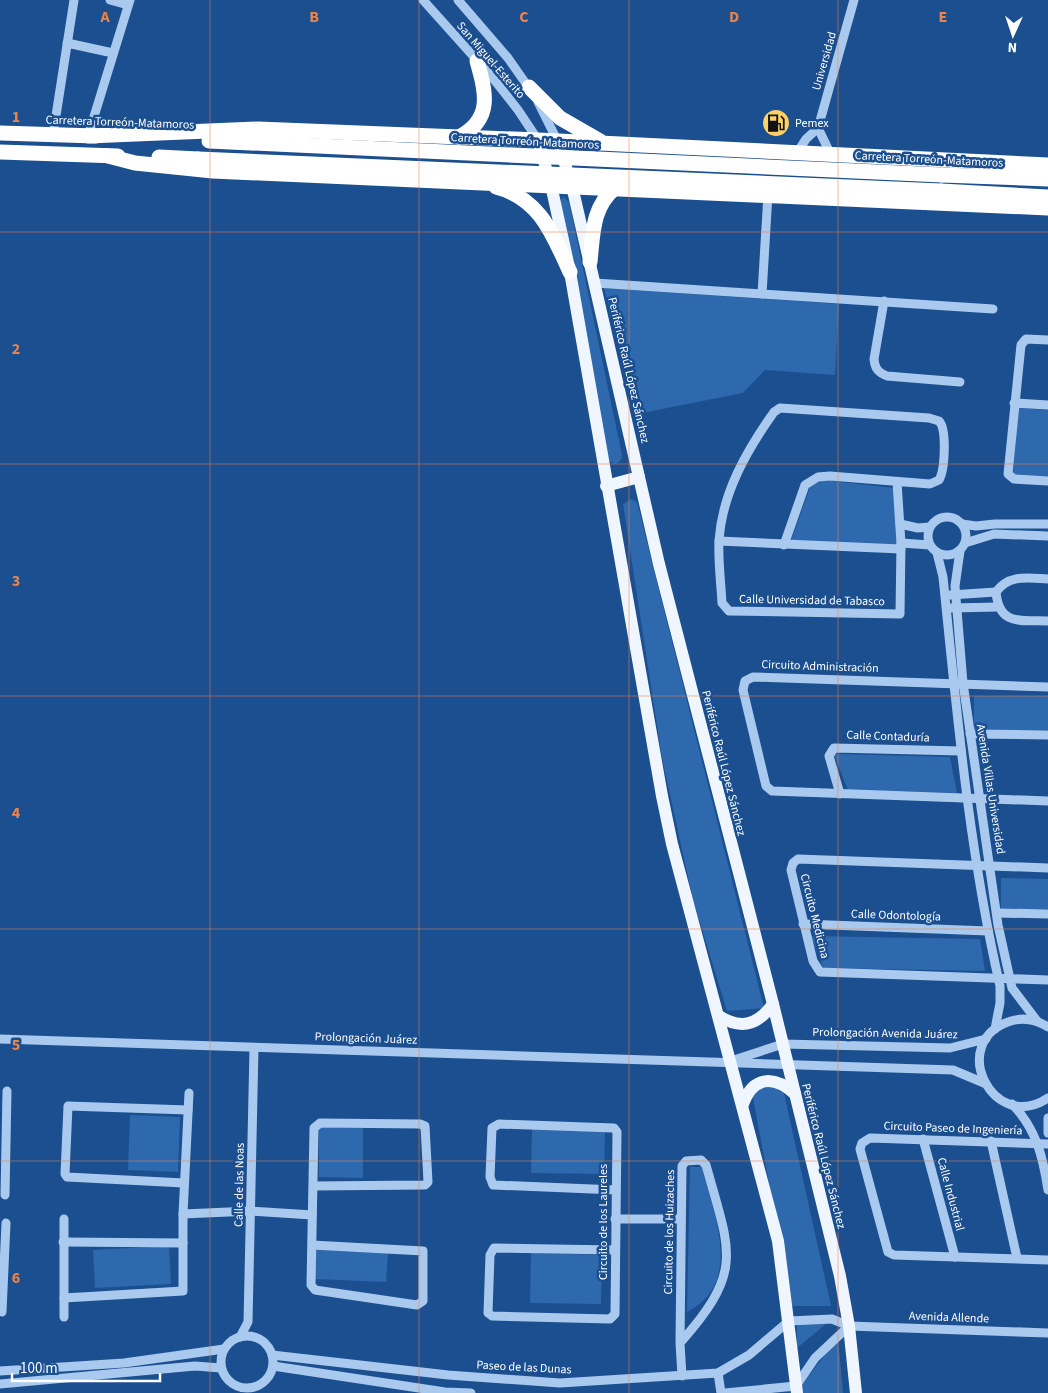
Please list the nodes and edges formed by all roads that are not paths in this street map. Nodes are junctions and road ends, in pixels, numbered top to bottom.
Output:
1 (74, 0) edge
2 (110, 0) edge
3 (423, 0) edge
4 (458, 0) edge
5 (854, 0) edge
6 (129, 2) edge
7 (67, 43) junction
8 (113, 52) junction
9 (478, 62) junction
10 (529, 87) junction
11 (818, 128) junction
12 (0, 132) edge
13 (53, 135) junction
14 (88, 136) junction
15 (459, 137) junction
16 (538, 140) junction
17 (558, 142) junction
18 (609, 144) junction
19 (0, 152) edge
20 (797, 153) junction
21 (831, 155) junction
22 (108, 156) junction
23 (1048, 165) edge
24 (1048, 179) edge
25 (480, 182) junction
26 (551, 185) junction
27 (572, 186) junction
28 (616, 188) junction
29 (768, 194) junction
30 (1048, 197) edge
31 (1048, 208) edge
32 (590, 262) junction
33 (570, 272) junction
34 (595, 283) junction
35 (762, 294) junction
36 (884, 301) junction
37 (993, 309) dead end
38 (1048, 340) edge
39 (960, 382) dead end
40 (1014, 403) junction
41 (1048, 406) edge
42 (639, 477) junction
43 (1048, 481) edge
44 (897, 482) junction
45 (606, 486) junction
46 (900, 524) junction
47 (962, 524) junction
48 (1048, 524) edge
49 (930, 527) junction
50 (1048, 536) edge
51 (720, 541) junction
52 (784, 545) junction
53 (930, 545) junction
54 (901, 546) junction
55 (963, 547) junction
56 (937, 553) junction
57 (1048, 579) edge
58 (996, 592) junction
59 (956, 595) junction
60 (945, 596) junction
61 (998, 607) junction
62 (946, 608) junction
63 (956, 608) junction
64 (1048, 621) edge
65 (953, 683) junction
66 (963, 683) junction
67 (1048, 687) edge
68 (970, 734) junction
69 (1048, 735) edge
70 (961, 751) junction
71 (840, 794) junction
72 (966, 798) junction
73 (980, 799) junction
74 (1048, 801) edge
75 (976, 866) junction
76 (990, 866) junction
77 (1048, 868) edge
78 (997, 913) junction
79 (1048, 914) edge
80 (803, 924) junction
81 (988, 931) junction
82 (998, 978) junction
83 (1009, 978) junction
84 (1048, 980) edge
85 (773, 1004) junction
86 (720, 1016) junction
87 (1037, 1021) junction
88 (1048, 1027) edge
89 (995, 1029) junction
90 (0, 1039) edge
91 (986, 1039) junction
92 (783, 1044) junction
93 (254, 1048) junction
94 (731, 1061) junction
95 (788, 1064) junction
96 (984, 1083) junction
97 (7, 1091) dead end
98 (189, 1093) dead end
99 (795, 1094) junction
100 (1048, 1098) edge
101 (743, 1104) junction
102 (1011, 1104) junction
103 (4, 1106) edge
104 (188, 1110) junction
105 (1048, 1118) edge
106 (1048, 1133) edge
107 (923, 1139) junction
108 (991, 1141) junction
109 (1038, 1143) junction
110 (1048, 1144) edge
111 (3, 1177) edge
112 (184, 1183) junction
113 (313, 1186) junction
114 (616, 1190) junction
115 (1048, 1190) edge
116 (5, 1195) dead end
117 (251, 1211) junction
118 (183, 1214) junction
119 (312, 1214) junction
120 (615, 1218) junction
121 (64, 1219) dead end
122 (680, 1219) junction
123 (6, 1223) dead end
124 (3, 1239) edge
125 (63, 1242) junction
126 (183, 1243) junction
127 (312, 1245) junction
128 (615, 1250) junction
129 (955, 1257) junction
130 (1017, 1258) junction
131 (1048, 1260) edge
132 (64, 1298) junction
133 (2, 1312) dead end
134 (64, 1317) dead end
135 (789, 1321) junction
136 (248, 1322) junction
137 (849, 1326) junction
138 (1048, 1333) edge
139 (240, 1337) junction
140 (258, 1338) junction
141 (680, 1342) junction
142 (224, 1349) junction
143 (272, 1355) junction
144 (273, 1366) junction
145 (221, 1368) junction
146 (0, 1371) edge
147 (718, 1373) junction
148 (682, 1376) junction
149 (560, 1383) junction
150 (0, 1384) edge
151 (796, 1389) edge
152 (241, 1390) edge
153 (253, 1390) edge
154 (471, 1393) edge
155 (560, 1393) edge
156 (721, 1393) edge
157 (725, 1393) edge
158 (856, 1393) edge

1 - 7 street
2 - 6 street
3 - 9 street, San Miguel-Esterito
4 - 10 street, San Miguel-Esterito
5 - 11 street, Universidad
6 - 8 street
7 - 8 street
7 - 13 street
8 - 14 street
9 - 15 highway
9 - 16 street, San Miguel-Esterito
10 - 17 street, San Miguel-Esterito
10 - 18 highway
11 - 20 street, Universidad
11 - 21 street
12 - 13 highway, Carretera Torreón-Matamoros
13 - 14 highway, Carretera Torreón-Matamoros
14 - 15 highway
14 - 24 highway, Carretera Torreón-Matamoros, bridge
15 - 16 highway
15 - 25 highway
16 - 17 highway
16 - 26 main road
17 - 18 highway
17 - 27 main road, Periférico Raúl López Sánchez
18 - 20 highway
18 - 28 highway
19 - 22 highway
20 - 21 highway
21 - 23 highway
22 - 25 highway
22 - 30 highway, bridge
25 - 26 highway
25 - 33 highway
26 - 27 highway
26 - 33 main road
27 - 28 highway
27 - 32 main road, Periférico Raúl López Sánchez
28 - 29 highway
28 - 32 highway
29 - 31 highway
29 - 35 street
32 - 34 main road, Periférico Raúl López Sánchez
33 - 45 main road
34 - 35 street
34 - 42 main road, Periférico Raúl López Sánchez
35 - 36 street
36 - 37 street
36 - 39 street
38 - 40 street
40 - 41 street
40 - 43 street
42 - 45 main road
42 - 85 main road, Periférico Raúl López Sánchez
44 - 46 street, Calle Universidad de Tabasco
44 - 51 street, Calle Universidad de Tabasco
44 - 52 street, Calle Universidad de Tabasco
45 - 86 main road
46 - 49 street
46 - 54 street, Calle Universidad de Tabasco
47 - 48 street
47 - 49 street
47 - 55 street
49 - 53 street
50 - 55 street
51 - 52 street
51 - 54 street, Calle Universidad de Tabasco
52 - 54 street
53 - 54 street
53 - 56 street
55 - 56 street
55 - 59 street, Avenida Villas Universidad
56 - 60 street, Avenida Villas Universidad
57 - 58 street
58 - 59 street
58 - 61 street
59 - 60 street
59 - 63 street, Avenida Villas Universidad
60 - 62 street, Avenida Villas Universidad
61 - 63 street
61 - 64 street
62 - 63 street
62 - 65 street, Avenida Villas Universidad
63 - 66 street, Avenida Villas Universidad
65 - 66 street, Circuito Administración
65 - 70 street, Avenida Villas Universidad
65 - 71 street, Circuito Administración
66 - 67 street, Circuito Administración
66 - 68 street, Avenida Villas Universidad
68 - 69 street
68 - 73 street, Avenida Villas Universidad
70 - 71 street, Calle Contaduría
70 - 72 street, Avenida Villas Universidad
71 - 72 street, Circuito Administración
72 - 73 street, Circuito Administración
72 - 75 street, Avenida Villas Universidad
73 - 74 street, Circuito Administración
73 - 76 street, Avenida Villas Universidad
75 - 76 street, Circuito Medicina
75 - 80 street, Circuito Medicina
75 - 81 street, Avenida Villas Universidad
76 - 77 street, Circuito Medicina
76 - 78 street, Avenida Villas Universidad
78 - 79 street
78 - 83 street, Avenida Villas Universidad
80 - 81 street, Calle Odontología
80 - 82 street, Circuito Medicina
81 - 82 street, Avenida Villas Universidad
82 - 83 street, Circuito Medicina
82 - 89 street, Avenida Villas Universidad
83 - 84 street, Circuito Medicina
83 - 87 street, Avenida Villas Universidad
85 - 86 main road
85 - 92 main road, Periférico Raúl López Sánchez
86 - 94 main road
87 - 88 street
87 - 89 street
89 - 91 street
90 - 93 street, Prolongación Juárez
91 - 92 street, Prolongación Avenida Juárez
91 - 96 street
92 - 94 street, Prolongación Avenida Juárez
92 - 95 main road, Periférico Raúl López Sánchez
93 - 94 street, Prolongación Juárez
93 - 117 street, Calle de las Noas
94 - 95 street, Prolongación Juárez
94 - 101 main road
95 - 96 street
95 - 99 main road, Periférico Raúl López Sánchez
96 - 102 street
97 - 103 street
98 - 104 street
99 - 101 main road
99 - 137 main road, Periférico Raúl López Sánchez
100 - 102 street
101 - 135 main road
102 - 109 street
103 - 111 street
104 - 112 street
104 - 112 street
105 - 106 street
107 - 108 street, Circuito Paseo de Ingeniería
107 - 129 street, Calle Industrial
107 - 129 street, Circuito Paseo de Ingeniería
108 - 109 street, Circuito Paseo de Ingeniería
108 - 130 street
109 - 110 street, Circuito Paseo de Ingeniería
109 - 115 street
111 - 116 street
112 - 118 street
113 - 113 street
113 - 119 street
114 - 114 street, Circuito de los Laureles
114 - 120 street, Circuito de los Laureles
117 - 118 street
117 - 119 street
117 - 136 street, Calle de las Noas
118 - 126 street
119 - 127 street
120 - 122 street
120 - 128 street, Circuito de los Laureles
121 - 125 street
122 - 141 street, Circuito de los Huizaches
122 - 141 street, Circuito de los Huizaches
123 - 124 street
124 - 133 street
125 - 126 street
125 - 132 street
126 - 132 street
127 - 127 street
128 - 128 street, Circuito de los Laureles
129 - 130 street, Circuito Paseo de Ingeniería
130 - 131 street, Circuito Paseo de Ingeniería
132 - 134 street
135 - 137 street, Avenida Allende
135 - 147 street, Paseo de las Dunas
135 - 151 main road
136 - 139 street, Calle de las Noas
136 - 140 street
137 - 138 street, Avenida Allende
137 - 151 street
137 - 158 main road, Periférico Raúl López Sánchez
139 - 140 street
139 - 142 street
140 - 143 street
141 - 148 street, Circuito de los Huizaches
142 - 145 street
142 - 146 street
143 - 144 street
143 - 149 street, Paseo de las Dunas
144 - 153 street
144 - 154 street
145 - 150 street
145 - 152 street
147 - 148 street, Paseo de las Dunas
147 - 156 street
148 - 149 street, Paseo de las Dunas
149 - 155 street
151 - 157 street
152 - 153 street

